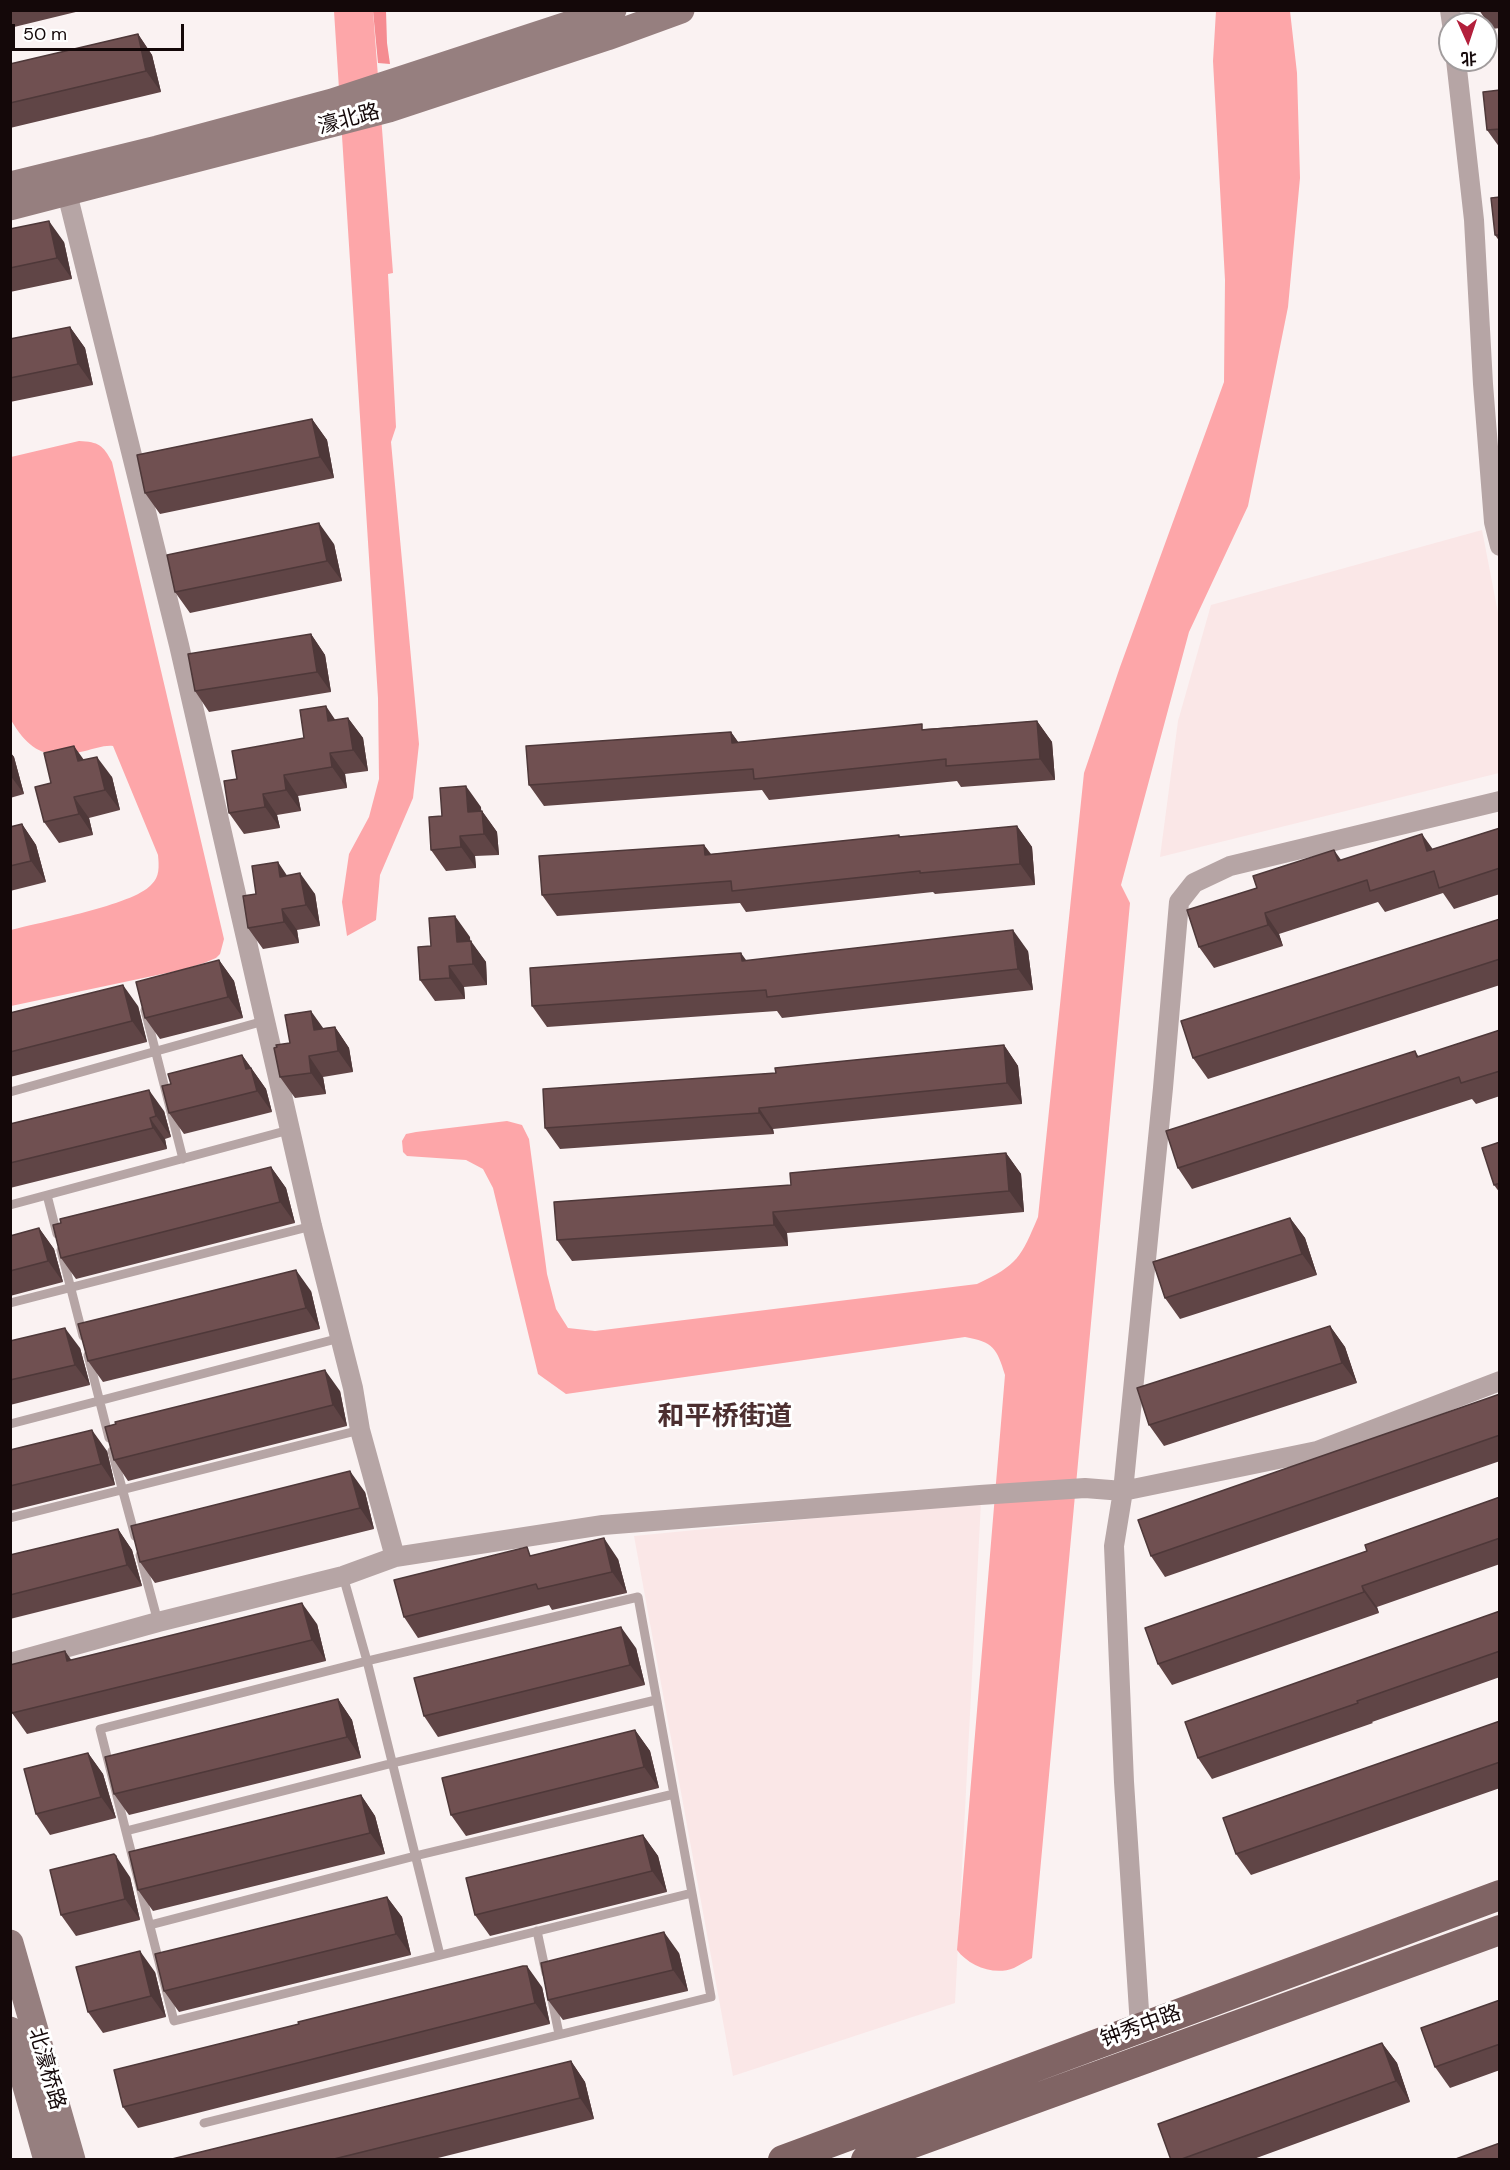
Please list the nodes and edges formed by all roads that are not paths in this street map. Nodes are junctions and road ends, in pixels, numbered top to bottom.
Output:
1 (613, 10) edge
2 (681, 10) edge
3 (1457, 72) edge
4 (387, 97) junction
5 (65, 182) junction
6 (10, 185) edge
7 (10, 207) edge
8 (1497, 521) edge
9 (1500, 546) edge
10 (1500, 801) edge
11 (141, 994) edge
12 (264, 1021) junction
13 (155, 1051) junction
14 (10, 1092) edge
15 (289, 1130) junction
16 (183, 1159) junction
17 (47, 1195) junction
18 (10, 1205) edge
19 (312, 1226) junction
20 (71, 1288) junction
21 (10, 1303) edge
22 (340, 1338) junction
23 (1500, 1380) edge
24 (100, 1401) junction
25 (10, 1424) edge
26 (360, 1430) junction
27 (123, 1490) junction
28 (1123, 1491) junction
29 (10, 1518) edge
30 (395, 1557) junction
31 (343, 1576) junction
32 (158, 1622) junction
33 (367, 1661) junction
34 (10, 1663) edge
35 (656, 1700) junction
36 (393, 1763) junction
37 (674, 1794) junction
38 (126, 1831) junction
39 (416, 1856) junction
40 (692, 1893) junction
41 (1500, 1895) edge
42 (150, 1925) junction
43 (1500, 1930) edge
44 (537, 1931) junction
45 (10, 1943) edge
46 (440, 1955) junction
47 (1140, 2026) junction
48 (10, 2030) edge
49 (560, 2034) junction
50 (204, 2123) dead end
51 (47, 2160) edge
52 (72, 2160) edge
53 (783, 2160) edge
54 (866, 2160) edge

1 - 4 street, 濠北路
2 - 4 street, 濠北路
3 - 8 street
4 - 5 street, 濠北路
5 - 6 street, 濠北路
5 - 7 street, 濠北路
5 - 12 street
8 - 9 street
10 - 28 street
11 - 13 lane
12 - 13 lane
12 - 15 street
13 - 14 lane
13 - 16 lane
15 - 16 lane
15 - 19 street
16 - 17 lane
17 - 18 lane
17 - 20 lane
19 - 20 lane
19 - 22 street
20 - 21 lane
20 - 24 lane
22 - 24 lane
22 - 26 street
23 - 28 street
24 - 25 lane
24 - 27 lane
26 - 27 lane
26 - 30 street
27 - 29 lane
27 - 32 lane
28 - 30 street
28 - 47 street
30 - 31 street
31 - 32 street
31 - 33 lane
32 - 34 street
33 - 35 lane
33 - 36 lane
33 - 38 lane
35 - 36 lane
35 - 37 lane
36 - 38 lane
36 - 39 lane
37 - 39 lane
37 - 40 lane
38 - 42 lane
39 - 42 lane
39 - 46 lane
40 - 44 lane
40 - 49 lane
41 - 47 main road, 钟秀中路
42 - 46 lane
43 - 54 main road, 钟秀中路
44 - 46 lane
44 - 49 lane
45 - 52 street, 北濠桥路
47 - 53 main road, 钟秀中路
48 - 51 street, 北濠桥路
49 - 50 lane

